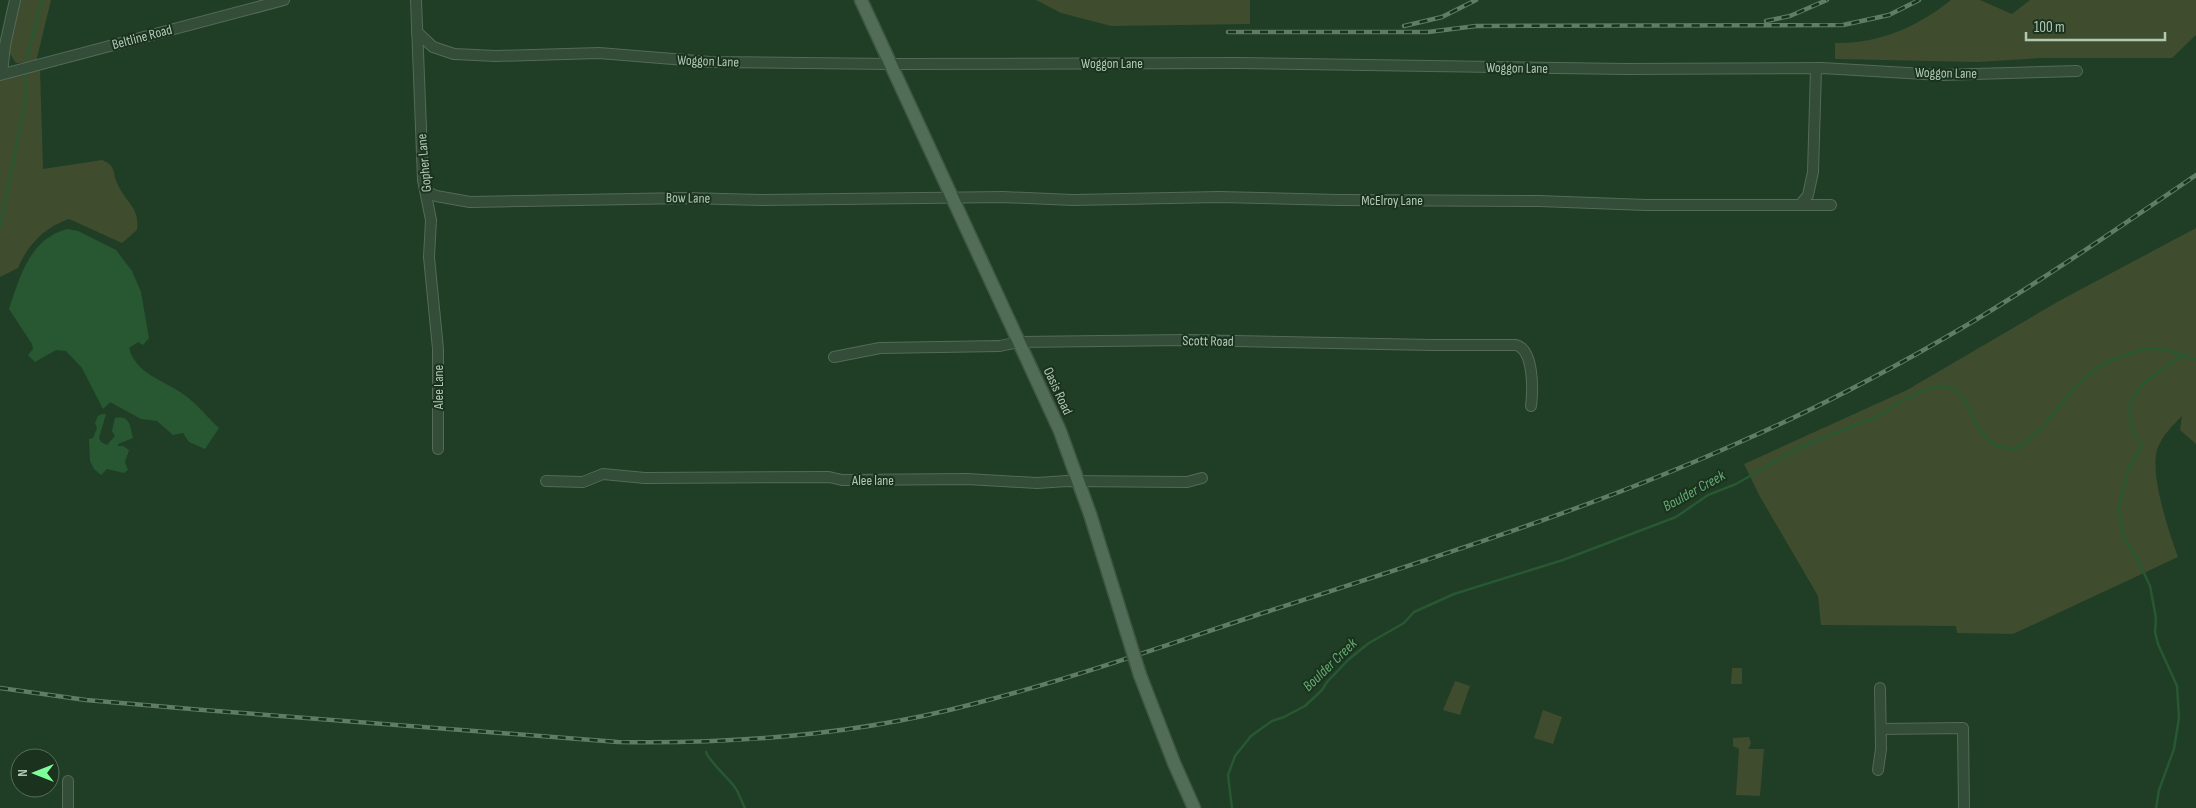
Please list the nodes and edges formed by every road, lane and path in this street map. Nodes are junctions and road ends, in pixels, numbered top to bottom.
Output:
1 (15, 0) edge
2 (284, 0) edge
3 (416, 0) edge
4 (861, 0) edge
5 (417, 32) junction
6 (890, 64) junction
7 (1816, 69) junction
8 (2077, 71) dead end
9 (1, 74) edge
10 (426, 191) junction
11 (952, 199) junction
12 (1800, 205) junction
13 (1832, 205) dead end
14 (436, 326) joint
15 (1019, 342) junction
16 (834, 357) dead end
17 (1531, 406) dead end
18 (438, 449) dead end
19 (1202, 478) dead end
20 (546, 481) dead end
21 (1079, 481) junction
22 (1880, 688) dead end
23 (1881, 729) junction
24 (1878, 770) dead end
25 (68, 781) dead end
26 (68, 808) edge
27 (1194, 808) edge
28 (1964, 808) edge

1 - 9 street
2 - 9 street, Beltline Road
3 - 5 street, Gopher Lane
4 - 6 main road, Oasis Road
5 - 6 street, Woggon Lane
5 - 10 street, Gopher Lane
6 - 7 street, Woggon Lane
6 - 11 main road, Oasis Road
7 - 8 street, Woggon Lane
7 - 12 street
10 - 11 street, Bow Lane
10 - 14 street, Gopher Lane
11 - 12 street, McElroy Lane
11 - 15 main road, Oasis Road
12 - 13 street, McElroy Lane
14 - 18 street, Alee Lane
15 - 16 street, Scott Road
15 - 17 street, Scott Road
15 - 21 main road, Oasis Road
19 - 21 street, Alee lane
20 - 21 street, Alee lane
21 - 27 main road, Oasis Road, bridge
22 - 23 street
23 - 24 street
23 - 28 street
25 - 26 street

